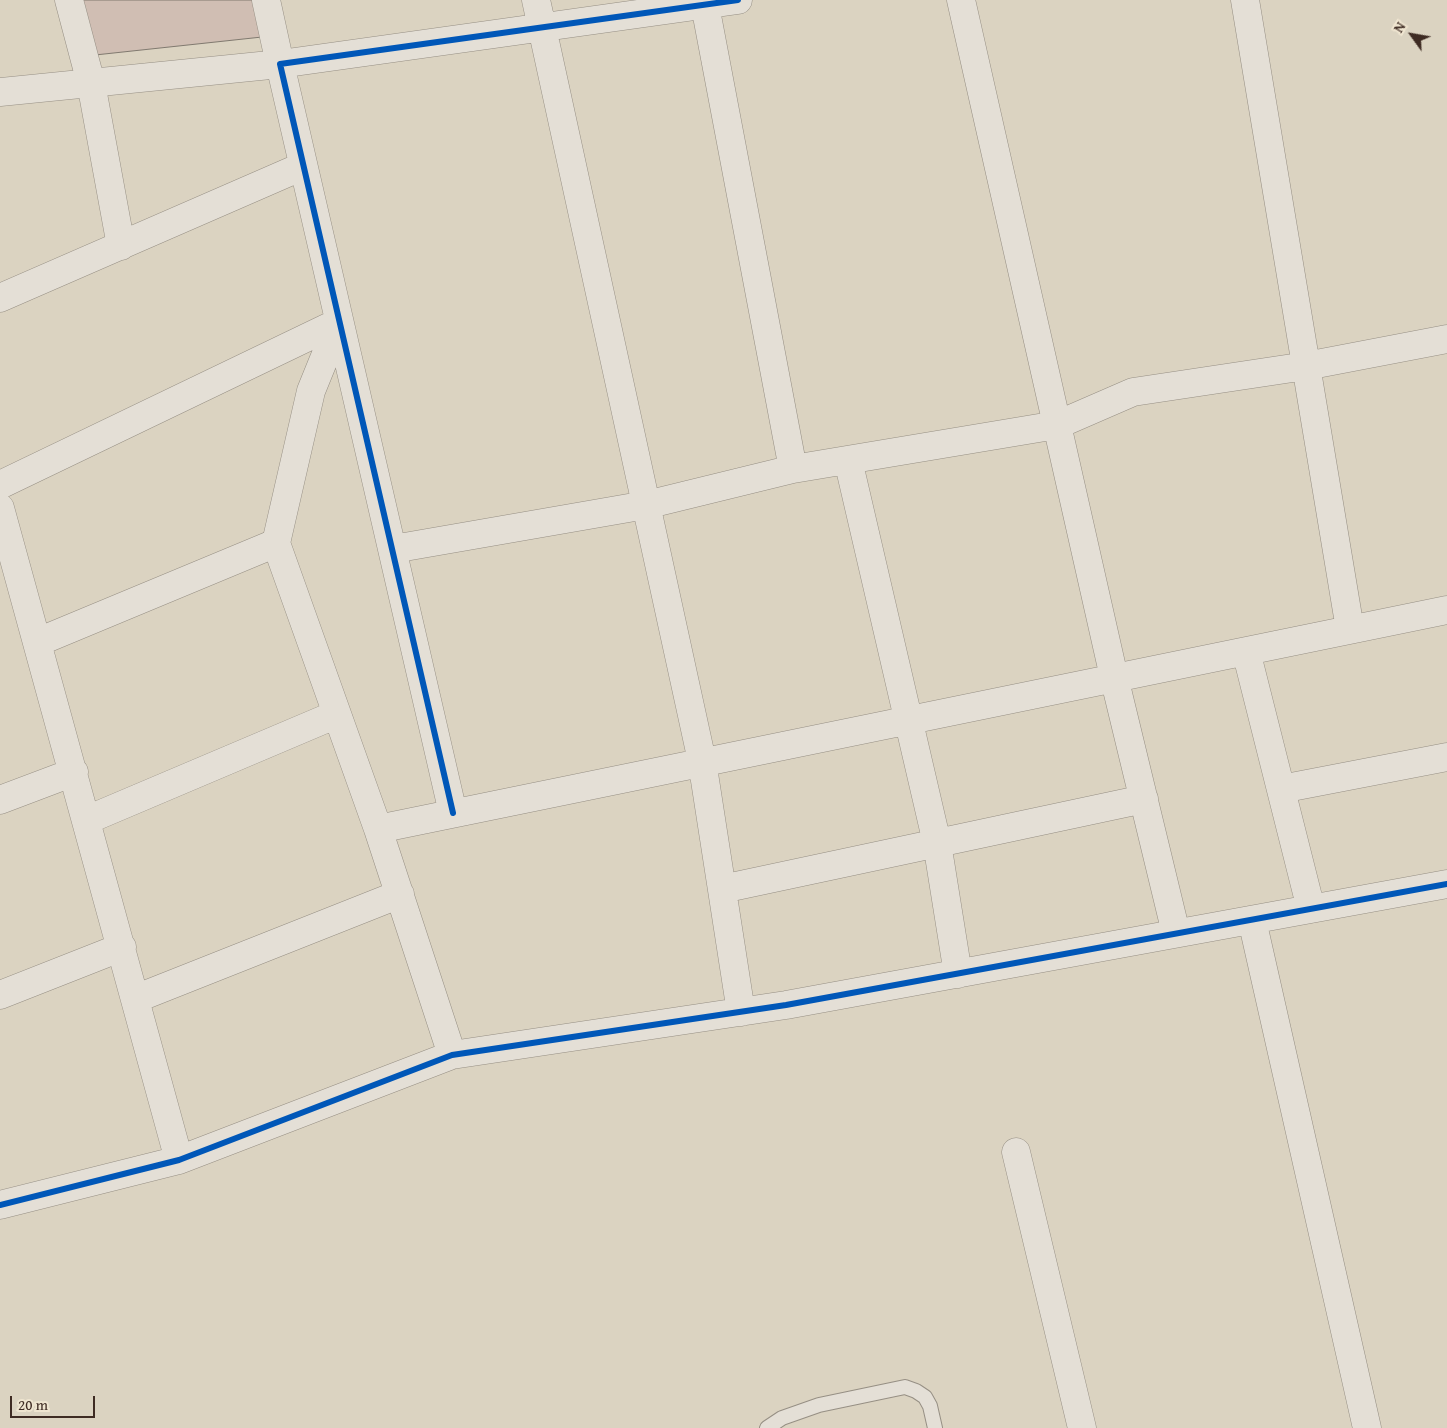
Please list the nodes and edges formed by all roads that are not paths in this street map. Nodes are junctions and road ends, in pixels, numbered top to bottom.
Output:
1 (69, 0) edge
2 (266, 0) edge
3 (536, 0) edge
4 (738, 0) edge
5 (961, 0) edge
6 (1244, 0) edge
7 (704, 2) edge
8 (543, 28) junction
9 (280, 64) junction
10 (91, 83) junction
11 (0, 92) edge
12 (304, 166) junction
13 (121, 246) junction
14 (0, 298) edge
15 (340, 322) junction
16 (1447, 339) edge
17 (1306, 366) junction
18 (1056, 425) junction
19 (848, 460) junction
20 (793, 469) junction
21 (0, 485) edge
22 (646, 505) junction
23 (0, 508) edge
24 (276, 543) junction
25 (393, 549) junction
26 (10, 580) edge
27 (1447, 610) edge
28 (1350, 629) junction
29 (38, 642) junction
30 (1246, 651) junction
31 (1114, 678) junction
32 (337, 714) junction
33 (910, 719) junction
34 (1447, 757) edge
35 (702, 761) junction
36 (74, 772) junction
37 (1281, 789) junction
38 (1144, 799) junction
39 (0, 800) edge
40 (454, 813) junction
41 (87, 820) junction
42 (378, 829) junction
43 (937, 842) junction
44 (1447, 884) edge
45 (722, 889) junction
46 (400, 894) junction
47 (1311, 909) junction
48 (1252, 920) junction
49 (1176, 934) junction
50 (122, 947) junction
51 (958, 974) junction
52 (0, 995) edge
53 (135, 999) junction
54 (741, 1012) junction
55 (452, 1055) junction
56 (1016, 1152) dead end
57 (179, 1160) junction
58 (0, 1205) edge
59 (766, 1428) edge
60 (935, 1428) edge
61 (1082, 1428) edge
62 (1367, 1428) edge

1 - 10 street
2 - 9 street
3 - 8 street
4 - 7 street
5 - 18 street
6 - 17 street
7 - 8 street
7 - 20 street
8 - 9 street
8 - 22 street
9 - 10 street
9 - 12 street
10 - 11 street
10 - 13 street
12 - 13 street
12 - 15 street
13 - 14 street
15 - 21 street
15 - 24 street
15 - 25 street
16 - 17 street
17 - 18 street
17 - 28 street
18 - 19 street
18 - 31 street
19 - 20 street
19 - 33 street
20 - 22 street
22 - 25 street
22 - 35 street
23 - 26 street
24 - 29 street
24 - 32 street
25 - 40 street
26 - 29 street
27 - 28 street
28 - 30 street
29 - 36 street
30 - 31 street
30 - 37 street
31 - 33 street
31 - 38 street
32 - 41 street
32 - 42 street
33 - 35 street
33 - 43 street
34 - 37 street
35 - 40 street
35 - 45 street
36 - 39 street
36 - 41 street
37 - 47 street
38 - 43 street
38 - 49 street
40 - 42 street
41 - 50 street
42 - 46 street
43 - 45 street
43 - 51 street
44 - 47 street
45 - 54 street
46 - 53 street
46 - 55 street
47 - 48 street
48 - 49 street
48 - 62 street
49 - 51 street
50 - 52 street
50 - 53 street
51 - 54 street
53 - 57 street
54 - 55 street
55 - 57 street
56 - 61 street
57 - 58 street
59 - 60 lane

